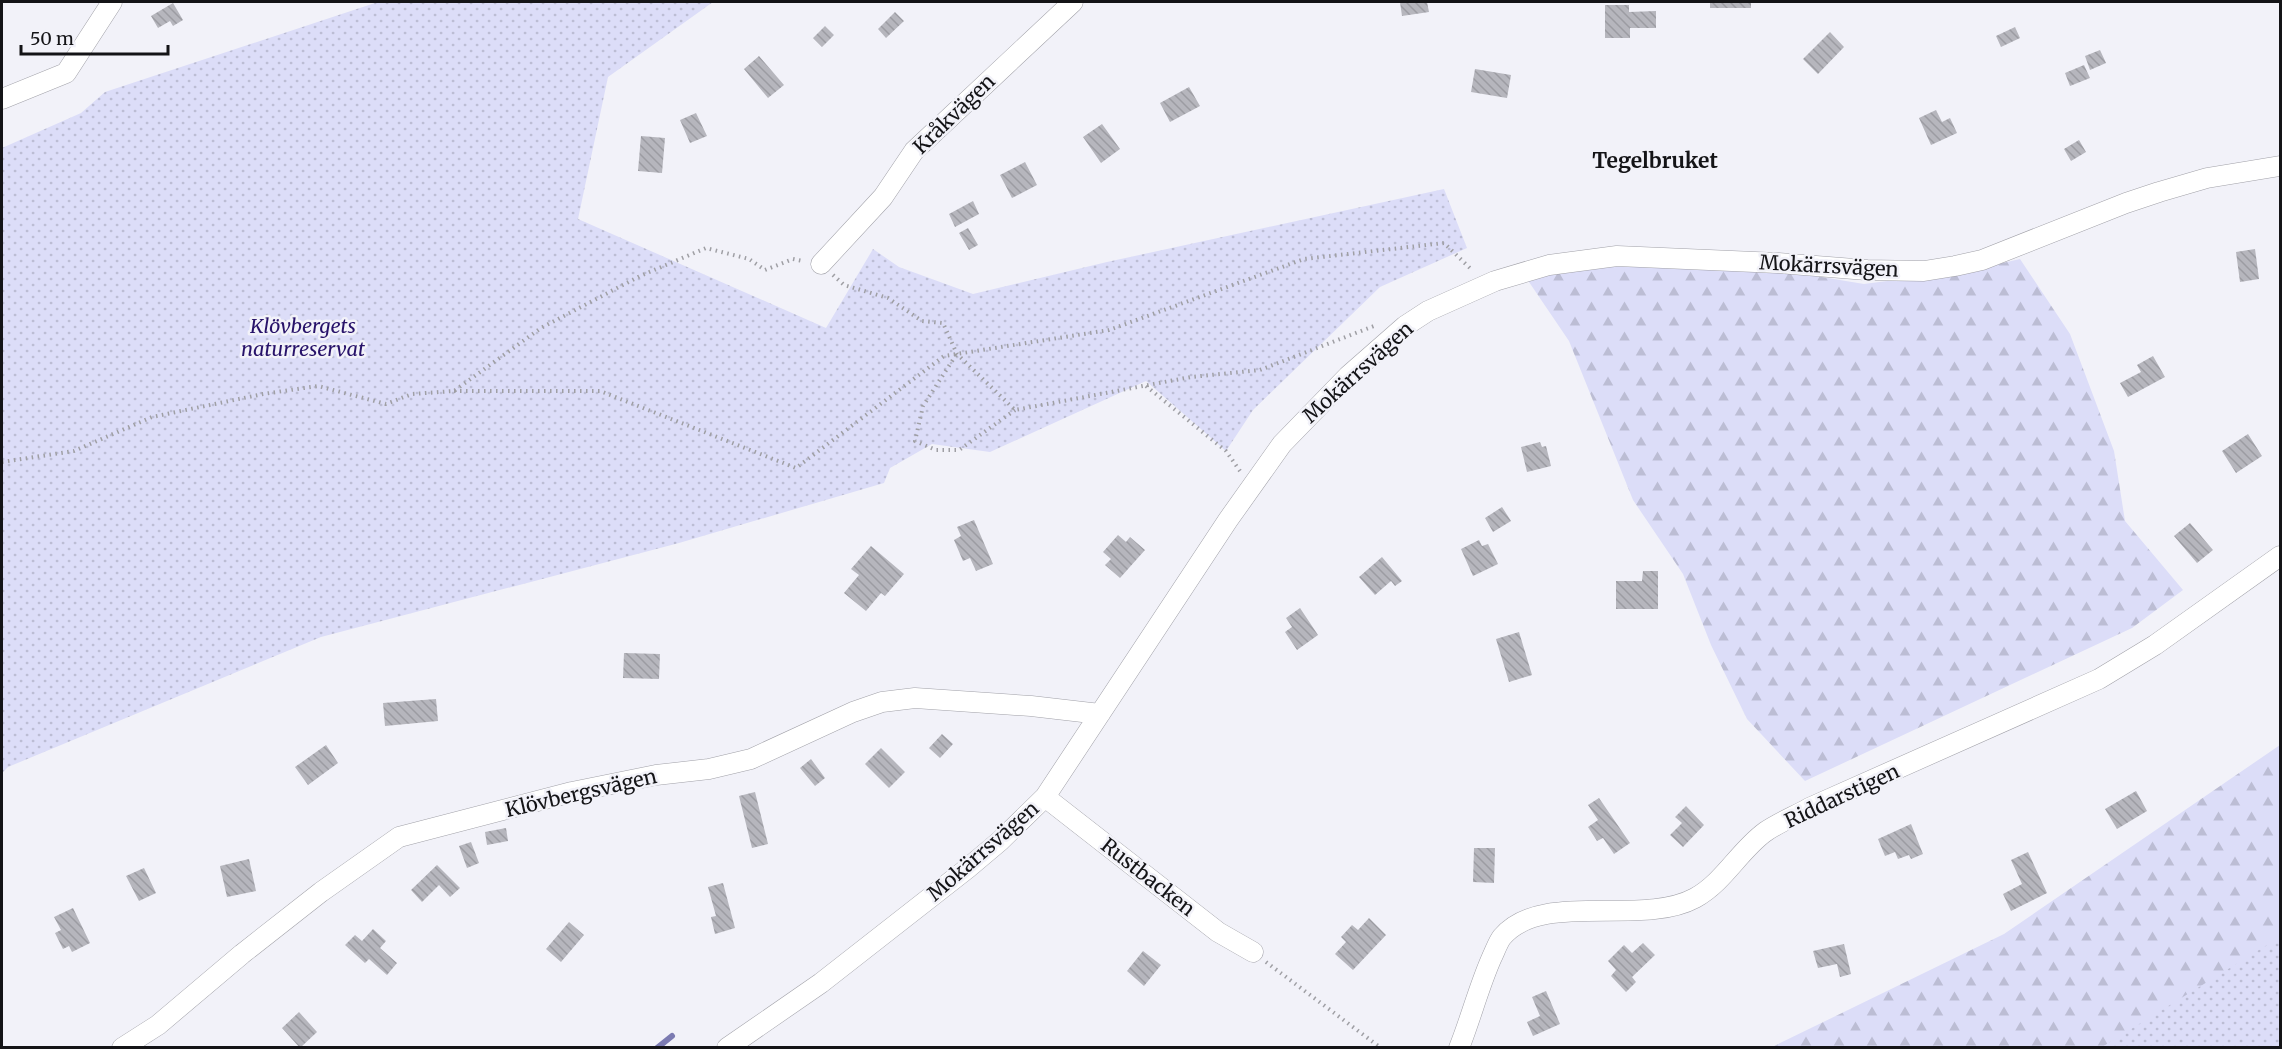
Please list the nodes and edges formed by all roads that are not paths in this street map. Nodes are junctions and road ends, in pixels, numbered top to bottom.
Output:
1 (112, 2) edge
2 (1073, 2) edge
3 (2, 99) edge
4 (2280, 166) edge
5 (821, 264) road end
6 (2280, 556) edge
7 (1100, 714) junction
8 (1045, 797) junction
9 (1253, 952) road end
10 (122, 1047) edge
11 (727, 1047) edge
12 (1459, 1047) edge

1 - 3 street
2 - 5 street, Kråkvägen
4 - 7 street, Mokärrsvägen
6 - 12 street, Riddarstigen
7 - 8 street, Mokärrsvägen
7 - 10 street, Klövbergsvägen
8 - 9 street, Rustbacken
8 - 11 street, Mokärrsvägen

